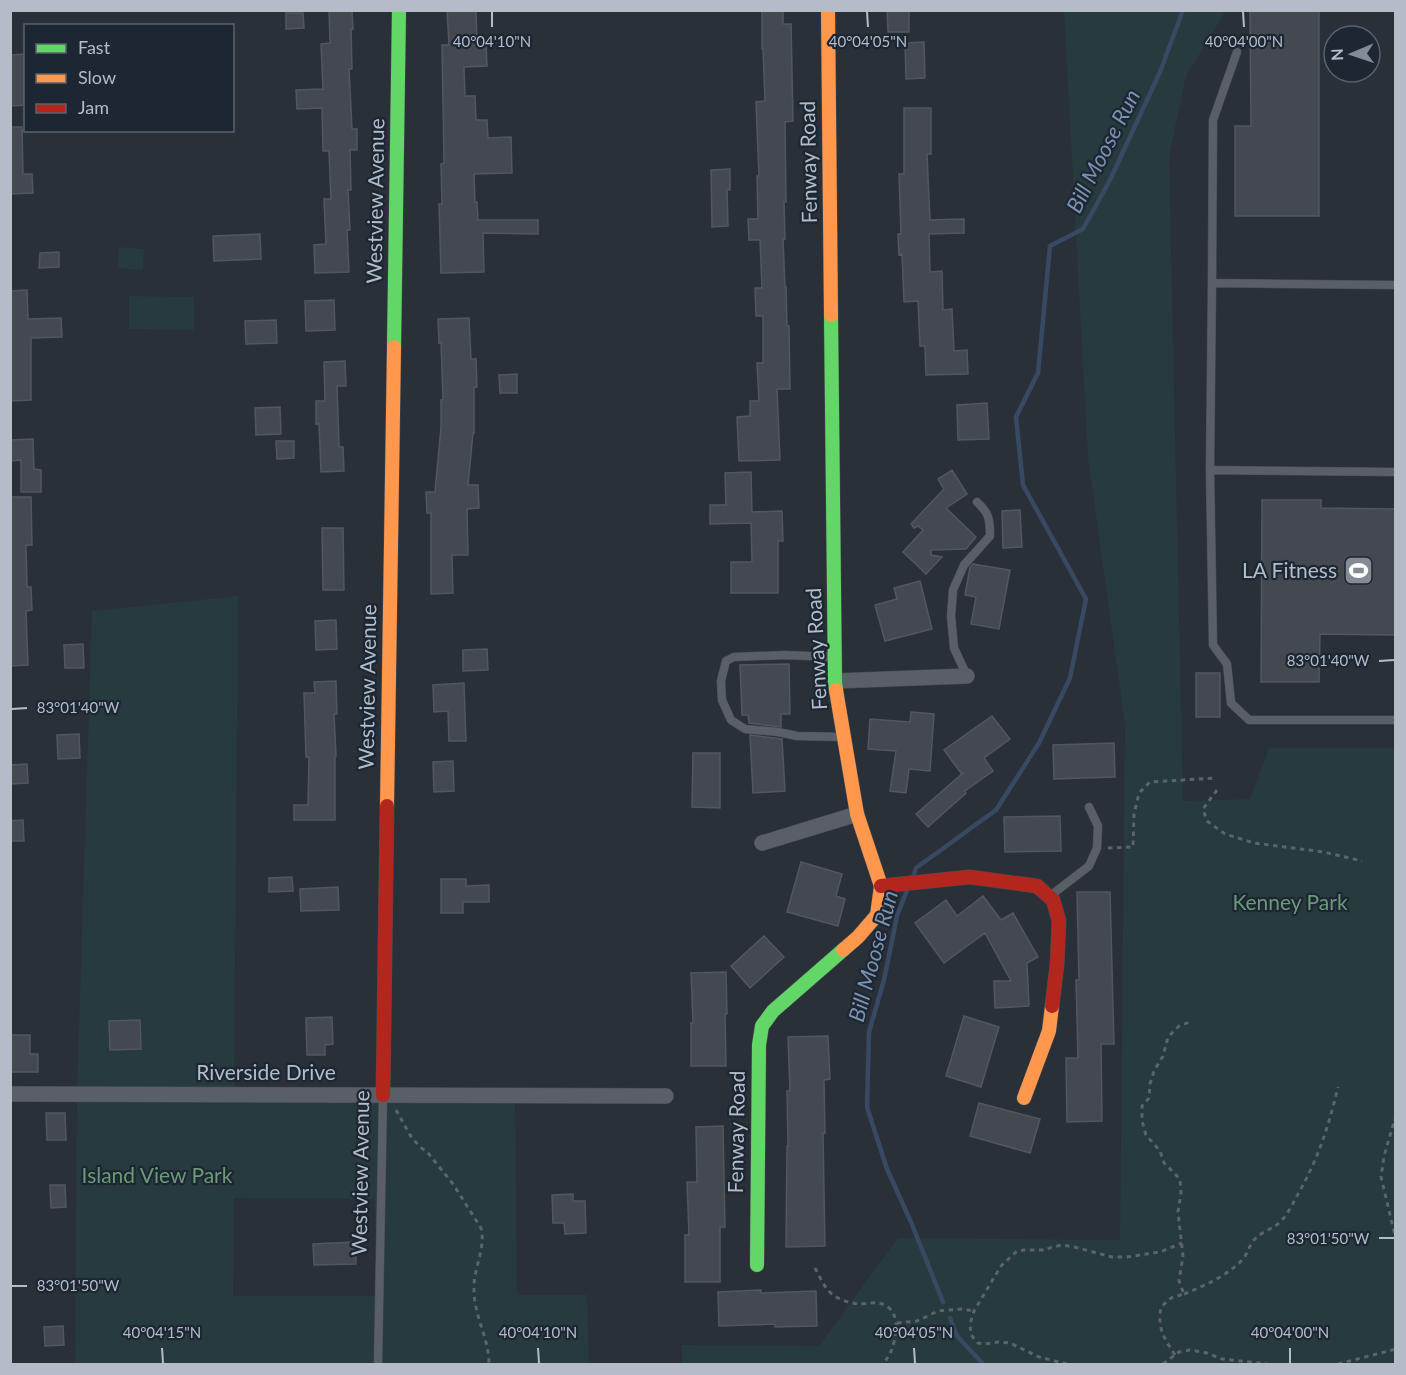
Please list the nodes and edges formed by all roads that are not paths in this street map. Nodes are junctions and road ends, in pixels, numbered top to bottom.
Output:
1 (399, 10) edge
2 (828, 10) edge
3 (1237, 52) dead end
4 (1212, 283) junction
5 (1395, 285) edge
6 (1210, 471) junction
7 (1395, 472) edge
8 (977, 502) dead end
9 (835, 657) junction
10 (967, 676) joint
11 (835, 681) junction
12 (1395, 720) edge
13 (844, 737) junction
14 (1089, 807) dead end
15 (857, 814) junction
16 (762, 843) dead end
17 (881, 886) junction
18 (1049, 897) junction
19 (10, 1094) edge
20 (383, 1095) junction
21 (666, 1096) dead end
22 (1024, 1098) dead end
23 (757, 1265) dead end
24 (378, 1365) edge

1 - 20 street, Westview Avenue
2 - 9 street, Fenway Road
3 - 4 lane
4 - 5 lane
4 - 6 lane
6 - 7 lane
6 - 12 lane
8 - 10 lane
9 - 11 street, Fenway Road
9 - 13 lane
10 - 11 street
11 - 13 street, Fenway Road
13 - 15 street, Fenway Road
14 - 18 lane
15 - 16 street
15 - 17 street, Fenway Road
17 - 18 street
17 - 23 street, Fenway Road
18 - 22 street
19 - 20 street, Riverside Drive
20 - 21 street, Riverside Drive
20 - 24 lane, Westview Avenue

